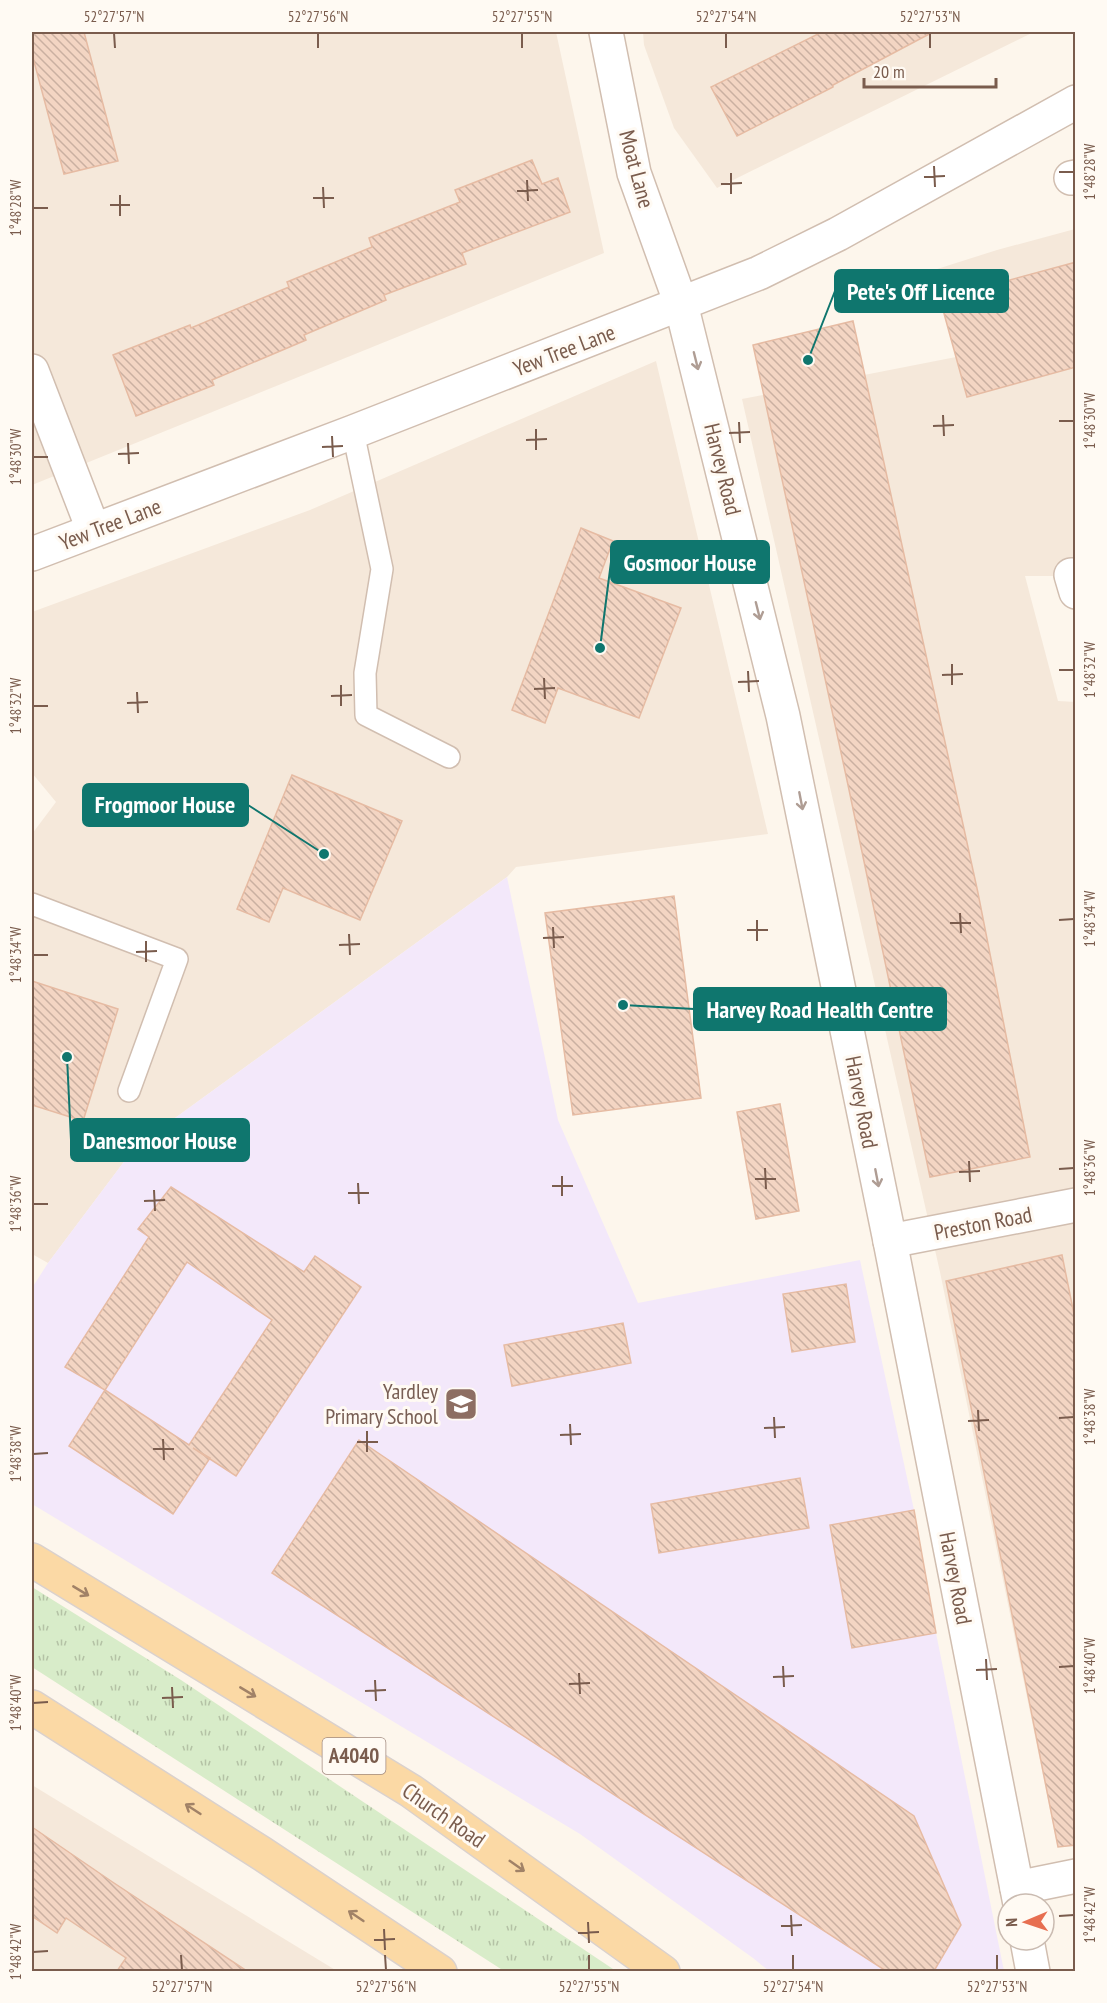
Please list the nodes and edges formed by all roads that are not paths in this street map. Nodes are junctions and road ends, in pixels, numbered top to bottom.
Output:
1 (606, 32) edge
2 (1076, 102) edge
3 (681, 304) junction
4 (32, 371) edge
5 (353, 432) junction
6 (93, 529) junction
7 (32, 554) edge
8 (449, 757) dead end
9 (32, 904) edge
10 (129, 1091) dead end
11 (1076, 1205) edge
12 (890, 1241) junction
13 (32, 1560) edge
14 (32, 1707) edge
15 (1076, 1876) edge
16 (1017, 1892) edge
17 (1030, 1892) edge
18 (1029, 1952) edge
19 (440, 1971) edge
20 (663, 1971) edge
21 (1033, 1971) edge

1 - 3 street, Moat Lane
2 - 3 street, Yew Tree Lane
3 - 5 street, Yew Tree Lane
3 -> 12 street, Harvey Road
4 - 6 street
5 - 6 street, Yew Tree Lane
5 - 8 lane
6 - 7 street, Yew Tree Lane
9 - 10 lane
11 - 12 street, Preston Road
12 - 16 street, Harvey Road
13 -> 20 main road, Church Road / A4040
19 -> 14 main road
15 - 17 street
18 - 21 street

